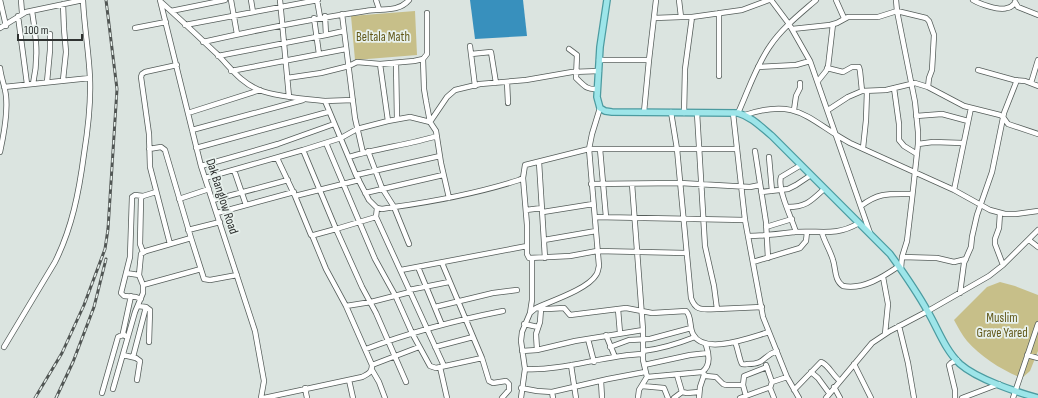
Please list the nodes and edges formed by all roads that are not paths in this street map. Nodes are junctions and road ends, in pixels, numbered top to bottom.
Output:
1 (0, 0) edge
2 (21, 0) edge
3 (83, 0) edge
4 (225, 0) edge
5 (231, 0) edge
6 (251, 0) edge
7 (280, 0) edge
8 (318, 0) edge
9 (376, 0) edge
10 (409, 0) edge
11 (607, 0) edge
12 (656, 0) edge
13 (679, 0) edge
14 (770, 0) edge
15 (816, 0) edge
16 (836, 0) edge
17 (896, 0) edge
18 (973, 0) edge
19 (160, 1) edge
20 (1015, 2) edge
21 (61, 3) edge
22 (281, 8) junction
23 (379, 9) junction
24 (32, 11) junction
25 (171, 11) junction
26 (897, 11) junction
27 (253, 12) junction
28 (427, 13) dead end
29 (719, 13) junction
30 (342, 14) junction
31 (20, 15) junction
32 (1038, 15) edge
33 (234, 16) junction
34 (323, 17) junction
35 (681, 17) junction
36 (692, 17) junction
37 (314, 18) junction
38 (654, 18) junction
39 (844, 18) junction
40 (166, 22) junction
41 (789, 24) junction
42 (833, 24) junction
43 (185, 25) junction
44 (283, 25) junction
45 (6, 26) junction
46 (0, 28) edge
47 (135, 28) dead end
48 (792, 29) junction
49 (344, 31) junction
50 (50, 34) dead end
51 (237, 34) junction
52 (326, 35) junction
53 (316, 37) junction
54 (203, 42) junction
55 (284, 43) junction
56 (470, 46) dead end
57 (346, 49) junction
58 (568, 49) dead end
59 (319, 54) junction
60 (471, 54) junction
61 (218, 56) junction
62 (423, 59) junction
63 (286, 60) junction
64 (599, 60) junction
65 (649, 60) junction
66 (1038, 60) edge
67 (810, 61) junction
68 (396, 63) junction
69 (380, 64) junction
70 (177, 65) junction
71 (349, 66) junction
72 (758, 67) junction
73 (0, 68) edge
74 (827, 68) junction
75 (598, 70) junction
76 (978, 70) dead end
77 (231, 71) junction
78 (577, 73) junction
79 (719, 76) dead end
80 (90, 78) junction
81 (287, 78) junction
82 (63, 80) junction
83 (1016, 80) junction
84 (818, 81) junction
85 (47, 82) junction
86 (507, 82) junction
87 (496, 83) junction
88 (800, 83) dead end
89 (911, 83) junction
90 (1031, 83) junction
91 (27, 84) junction
92 (33, 84) junction
93 (475, 86) junction
94 (928, 86) junction
95 (1038, 86) edge
96 (4, 87) junction
97 (894, 88) junction
98 (598, 89) junction
99 (260, 90) junction
100 (864, 91) junction
101 (289, 97) junction
102 (304, 99) junction
103 (352, 100) junction
104 (325, 101) junction
105 (508, 103) dead end
106 (600, 108) junction
107 (971, 108) junction
108 (6, 109) junction
109 (0, 110) edge
110 (794, 110) junction
111 (828, 110) junction
112 (328, 112) junction
113 (644, 112) junction
114 (671, 112) junction
115 (188, 113) junction
116 (684, 113) junction
117 (697, 113) junction
118 (736, 113) junction
119 (745, 115) junction
120 (916, 116) junction
121 (1004, 117) junction
122 (397, 119) junction
123 (388, 121) junction
124 (968, 121) junction
125 (430, 122) junction
126 (334, 124) junction
127 (357, 129) junction
128 (192, 130) junction
129 (1038, 134) edge
130 (437, 136) junction
131 (837, 136) junction
132 (341, 138) junction
133 (326, 143) junction
134 (963, 143) junction
135 (918, 144) junction
136 (196, 148) junction
137 (862, 148) junction
138 (149, 149) junction
139 (589, 149) junction
140 (600, 149) junction
141 (677, 149) junction
142 (699, 149) junction
143 (737, 149) junction
144 (303, 150) junction
145 (755, 151) dead end
146 (0, 152) edge
147 (365, 152) junction
148 (917, 154) junction
149 (440, 156) junction
150 (349, 157) junction
151 (769, 157) dead end
152 (277, 158) junction
153 (539, 162) junction
154 (801, 165) junction
155 (201, 166) junction
156 (234, 170) junction
157 (375, 170) junction
158 (915, 173) junction
159 (356, 175) junction
160 (443, 175) junction
161 (811, 175) junction
162 (205, 178) junction
163 (523, 178) junction
164 (288, 180) junction
165 (359, 180) junction
166 (343, 183) junction
167 (680, 183) junction
168 (592, 184) junction
169 (604, 184) junction
170 (632, 184) junction
171 (701, 184) junction
172 (760, 185) junction
173 (740, 186) junction
174 (382, 188) junction
175 (209, 189) junction
176 (319, 189) junction
177 (824, 189) junction
178 (954, 190) junction
179 (772, 191) junction
180 (781, 191) junction
181 (156, 192) junction
182 (365, 192) junction
183 (761, 192) junction
184 (243, 193) junction
185 (294, 194) junction
186 (912, 194) junction
187 (144, 196) junction
188 (449, 198) junction
189 (179, 199) junction
190 (213, 200) junction
191 (593, 204) junction
192 (246, 205) junction
193 (861, 206) junction
194 (981, 206) junction
195 (394, 207) junction
196 (788, 207) junction
197 (377, 208) junction
198 (526, 210) junction
199 (542, 210) junction
200 (1038, 211) edge
201 (217, 213) junction
202 (1000, 213) junction
203 (376, 217) junction
204 (595, 217) junction
205 (606, 218) junction
206 (634, 218) junction
207 (682, 219) junction
208 (702, 219) junction
209 (792, 219) junction
210 (745, 220) junction
211 (220, 222) junction
212 (359, 222) junction
213 (859, 223) junction
214 (766, 227) junction
215 (336, 229) junction
216 (188, 230) junction
217 (1038, 230) edge
218 (596, 231) junction
219 (796, 232) junction
220 (807, 232) junction
221 (822, 233) junction
222 (870, 233) junction
223 (312, 236) junction
224 (748, 236) junction
225 (767, 236) junction
226 (190, 238) junction
227 (544, 240) junction
228 (1029, 240) junction
229 (170, 244) junction
230 (409, 244) dead end
231 (527, 246) junction
232 (1038, 247) edge
233 (143, 252) junction
234 (597, 252) junction
235 (636, 252) junction
236 (686, 253) junction
237 (902, 257) junction
238 (532, 258) junction
239 (545, 258) junction
240 (768, 258) junction
241 (966, 259) junction
242 (753, 262) junction
243 (442, 263) junction
244 (1003, 266) junction
245 (418, 267) junction
246 (900, 267) junction
247 (201, 269) junction
248 (400, 270) junction
249 (126, 274) junction
250 (139, 275) junction
251 (237, 275) junction
252 (883, 277) junction
253 (449, 282) junction
254 (143, 285) junction
255 (426, 286) junction
256 (517, 290) dead end
257 (410, 291) junction
258 (960, 293) junction
259 (131, 296) junction
260 (396, 297) junction
261 (141, 299) junction
262 (457, 301) junction
263 (371, 302) junction
264 (138, 306) junction
265 (346, 306) junction
266 (146, 307) junction
267 (435, 307) junction
268 (762, 307) junction
269 (536, 308) junction
270 (541, 309) junction
271 (618, 309) junction
272 (717, 309) junction
273 (641, 310) junction
274 (503, 311) dead end
275 (928, 311) junction
276 (530, 313) junction
277 (465, 319) junction
278 (524, 324) junction
279 (442, 325) junction
280 (899, 326) junction
281 (538, 327) junction
282 (1038, 327) edge
283 (691, 328) junction
284 (427, 329) junction
285 (643, 330) junction
286 (769, 332) junction
287 (412, 333) junction
288 (620, 333) junction
289 (885, 334) junction
290 (606, 335) junction
291 (126, 336) junction
292 (473, 337) junction
293 (695, 337) junction
294 (588, 339) junction
295 (389, 340) junction
296 (643, 340) junction
297 (149, 342) dead end
298 (735, 342) junction
299 (706, 345) junction
300 (4, 347) dead end
301 (419, 347) junction
302 (435, 347) junction
303 (610, 347) junction
304 (366, 349) junction
305 (538, 350) junction
306 (522, 351) junction
307 (777, 351) junction
308 (643, 353) junction
309 (708, 353) junction
310 (123, 355) junction
311 (1027, 355) junction
312 (396, 356) junction
313 (133, 357) junction
314 (615, 357) junction
315 (482, 358) junction
316 (1038, 358) edge
317 (764, 360) junction
318 (957, 360) junction
319 (594, 362) junction
320 (854, 364) junction
321 (571, 365) junction
322 (644, 365) junction
323 (442, 366) junction
324 (767, 367) junction
325 (372, 368) junction
326 (525, 369) junction
327 (645, 372) junction
328 (811, 372) junction
329 (703, 374) junction
330 (677, 375) junction
331 (647, 377) junction
332 (787, 377) junction
333 (137, 380) dead end
334 (349, 380) junction
335 (601, 381) junction
336 (840, 381) junction
337 (406, 382) dead end
338 (772, 382) junction
339 (999, 384) junction
340 (743, 385) junction
341 (642, 386) junction
342 (574, 387) junction
343 (834, 387) junction
344 (305, 388) junction
345 (521, 388) junction
346 (770, 388) junction
347 (113, 389) dead end
348 (794, 390) junction
349 (1015, 391) junction
350 (552, 392) junction
351 (682, 392) junction
352 (699, 392) junction
353 (102, 393) dead end
354 (829, 393) junction
355 (746, 396) junction
356 (1036, 397) edge
357 (261, 398) edge
358 (264, 398) edge
359 (307, 398) edge
360 (353, 398) edge
361 (385, 398) edge
362 (447, 398) edge
363 (502, 398) edge
364 (521, 398) edge
365 (553, 398) edge
366 (576, 398) edge
367 (602, 398) edge
368 (638, 398) edge
369 (668, 398) edge
370 (674, 398) edge
371 (699, 398) edge
372 (740, 398) edge
373 (774, 398) edge
374 (799, 398) edge
375 (826, 398) edge
376 (840, 398) edge
377 (871, 398) edge
378 (914, 398) edge
379 (955, 398) edge
380 (962, 398) edge
381 (1014, 398) edge

1 - 45 street
2 - 31 street
3 - 21 street
3 - 80 street
4 - 25 street
5 - 33 street
6 - 27 street
7 - 22 street
8 - 22 street
8 - 34 street
9 - 23 street
10 - 23 street
11 - 64 main road
12 - 38 street
13 - 35 street
14 - 29 street
14 - 41 street
15 - 41 street
16 - 39 street
17 - 26 street
18 - 20 street
19 - 25 street
19 - 40 street, Dak Banglow Road
20 - 32 street
21 - 24 street
21 - 82 street
22 - 27 street
22 - 44 street
23 - 30 street
24 - 31 street
24 - 92 street
25 - 43 street
26 - 39 street
26 - 89 street
26 - 94 street
27 - 33 street
28 - 62 street
29 - 36 street
29 - 79 street
30 - 34 street
30 - 49 street
31 - 45 street
31 - 91 street
33 - 43 street
33 - 51 street
34 - 37 street
34 - 52 street
35 - 36 street
35 - 38 street
36 - 116 street
37 - 44 street
37 - 53 street
38 - 65 street
39 - 42 street
40 - 47 street
40 - 70 street, Dak Banglow Road
41 - 48 street
41 - 72 street
42 - 48 street
42 - 74 street
43 - 54 street
44 - 51 street
44 - 55 street
45 - 46 street
48 - 67 street
49 - 52 street
49 - 57 street
50 - 85 street
51 - 54 street
52 - 53 street
53 - 55 street
53 - 59 street
54 - 61 street
55 - 61 street
55 - 63 street
56 - 60 street
57 - 59 street
57 - 71 street
58 - 78 street
59 - 63 street
60 - 87 street
60 - 93 street
61 - 77 street
62 - 68 street
62 - 125 street
63 - 77 street
63 - 81 street
64 - 65 street
64 - 75 main road
65 - 113 street
66 - 90 street
67 - 72 street
67 - 84 street
68 - 69 street
68 - 122 street
69 - 71 street
69 - 123 street
70 - 115 street, Dak Banglow Road
70 - 138 street
71 - 81 street
71 - 103 street
72 - 118 street
73 - 96 street
74 - 84 street
74 - 100 street
75 - 78 street
75 - 98 main road
76 - 83 street
77 - 99 street
78 - 86 street
78 - 98 street
80 - 82 street
80 - 300 street
81 - 101 street
82 - 85 street
83 - 90 street
83 - 121 street
84 - 111 street
85 - 92 street
86 - 87 street
86 - 105 street
87 - 93 street
88 - 110 street
89 - 94 street
89 - 97 street
89 - 120 street
90 - 95 street
91 - 92 street
91 - 96 street
93 - 125 street
94 - 107 street
96 - 108 street
97 - 100 street
97 - 148 street
98 - 106 main road
99 - 101 street
99 - 115 street
100 - 111 street
100 - 137 street
101 - 102 street
102 - 104 street
102 - 128 street
103 - 104 street
103 - 127 street
104 - 112 street
106 - 113 main road
106 - 139 street
107 - 121 street
107 - 124 street
108 - 109 street
108 - 146 street
110 - 119 street
110 - 131 street
111 - 131 street
112 - 126 street
112 - 136 street
113 - 114 main road
114 - 116 main road
114 - 141 street
115 - 128 street, Dak Banglow Road
116 - 117 main road
117 - 118 main road
117 - 142 street
118 - 119 main road
118 - 143 street
119 - 154 main road
120 - 124 street
120 - 135 street
121 - 129 street
121 - 194 street
122 - 123 street
122 - 125 street
123 - 127 street
124 - 134 street
125 - 130 street
126 - 132 street
126 - 155 street
127 - 132 street
127 - 147 street
128 - 136 street, Dak Banglow Road
130 - 147 street
130 - 149 street
131 - 137 street
131 - 193 street
132 - 133 street
132 - 150 street
133 - 144 street
133 - 166 street
134 - 135 street
134 - 178 street
135 - 148 street
136 - 155 street, Dak Banglow Road
137 - 158 street
138 - 181 street
138 - 189 street
139 - 140 street
139 - 153 street
139 - 168 street
140 - 141 street
140 - 169 street
141 - 142 street
141 - 167 street
142 - 143 street
142 - 171 street
143 - 173 street
144 - 152 street
144 - 176 street
145 - 172 street
147 - 150 street
147 - 157 street
148 - 158 street
149 - 157 street
149 - 160 street
150 - 159 street
151 - 179 street
152 - 156 street
152 - 164 street
153 - 163 street
153 - 199 street
154 - 161 main road
154 - 180 street
155 - 162 street, Dak Banglow Road
156 - 162 street
156 - 184 street
157 - 159 street
157 - 174 street
158 - 178 street
158 - 186 street
159 - 165 street
160 - 174 street
160 - 188 street
161 - 177 main road
161 - 180 street
162 - 175 street, Dak Banglow Road
163 - 188 street
163 - 198 street
164 - 184 street
164 - 185 street
165 - 166 street
165 - 182 street
166 - 176 street
166 - 212 street
167 - 170 street
167 - 171 street
167 - 207 street
168 - 169 street
168 - 191 street
169 - 170 street
169 - 205 street
170 - 206 street
171 - 173 street
171 - 208 street
172 - 173 street
172 - 183 street
173 - 210 street
174 - 182 street
174 - 195 street
175 - 189 street
175 - 190 street, Dak Banglow Road
176 - 185 street
176 - 215 street
177 - 196 street
177 - 213 main road
178 - 194 street
179 - 180 street
179 - 183 street
180 - 196 street
181 - 187 street
181 - 229 street
182 - 197 street
183 - 214 street
184 - 190 street
184 - 192 street
185 - 192 street
185 - 223 street
186 - 193 street
186 - 237 street
187 - 233 street
187 - 249 street
188 - 195 street
189 - 216 street
190 - 201 street, Dak Banglow Road
191 - 199 street
191 - 204 street
192 - 201 street
193 - 222 street
194 - 202 street
194 - 241 street
195 - 197 street
195 - 230 street
196 - 209 street
197 - 203 street
198 - 199 street
198 - 231 street
199 - 227 street
200 - 202 street
201 - 211 street, Dak Banglow Road
202 - 244 street
203 - 212 street
203 - 248 street
204 - 205 street
204 - 218 street
205 - 206 street
206 - 207 street
206 - 235 street
207 - 208 street
207 - 236 street
208 - 210 street
208 - 272 street
209 - 214 street
209 - 219 street
210 - 224 street
211 - 216 street
211 - 251 street, Dak Banglow Road
212 - 215 street
212 - 260 street
213 - 221 street
213 - 222 main road
214 - 225 street
215 - 223 street
215 - 263 street
216 - 226 street
217 - 228 street
218 - 227 street
218 - 234 street
219 - 220 street
219 - 225 street
220 - 221 street
220 - 240 street
221 - 252 street
222 - 246 main road
223 - 265 street
224 - 225 street
224 - 242 street
225 - 240 street
226 - 229 street
226 - 247 street
227 - 239 street
228 - 232 street
228 - 244 street
229 - 233 street
231 - 238 street
231 - 243 street
233 - 250 street
234 - 235 street
234 - 239 street
234 - 269 street
235 - 236 street
235 - 273 street
236 - 272 street
237 - 241 street
237 - 246 street
238 - 239 street
238 - 276 street
240 - 242 street
241 - 258 street
242 - 268 street
243 - 245 street
243 - 253 street
244 - 258 street
245 - 248 street
245 - 255 street
246 - 252 street
246 - 275 main road
247 - 251 street
247 - 254 street
248 - 257 street
249 - 250 street
249 - 259 street
250 - 254 street
251 - 357 street, Dak Banglow Road
252 - 289 street
253 - 255 street
253 - 262 street
254 - 261 street
255 - 257 street
255 - 267 street
256 - 262 street
257 - 260 street
257 - 284 street
258 - 275 street
259 - 261 street
259 - 291 street
260 - 263 street
260 - 287 street
261 - 264 street
262 - 267 street
262 - 277 street
263 - 265 street
263 - 295 street
264 - 266 street
264 - 291 street
265 - 304 street
266 - 297 street
266 - 313 street
267 - 279 street
268 - 272 street
268 - 286 street
269 - 270 street
269 - 276 street
270 - 271 street
270 - 281 street
271 - 273 street
271 - 288 street
273 - 283 street
273 - 285 street
274 - 277 street
275 - 280 street
275 - 318 main road
276 - 278 street
277 - 279 street
277 - 292 street
278 - 281 street
278 - 306 street
279 - 284 street
280 - 289 street
280 - 378 street
281 - 305 street
282 - 311 street
283 - 293 street
283 - 296 street
284 - 287 street
284 - 302 street
285 - 288 street
285 - 296 street
286 - 298 street
286 - 307 street
287 - 295 street
287 - 301 street
288 - 290 street
289 - 320 street
290 - 294 street
290 - 303 street
291 - 310 street
291 - 353 street
292 - 302 street
292 - 315 street
293 - 299 street
293 - 308 street
294 - 305 street
294 - 319 street
295 - 304 street
295 - 312 street
296 - 303 street
296 - 308 street
298 - 299 street
298 - 317 street
299 - 309 street
301 - 312 street
301 - 323 street
302 - 323 street
303 - 314 street
304 - 325 street
305 - 306 street
306 - 326 street
307 - 317 street
307 - 332 street
308 - 314 street
308 - 322 street
309 - 322 street
309 - 329 street
310 - 313 street
310 - 347 street
311 - 316 street
311 - 349 street
312 - 325 street
312 - 337 street
313 - 333 street
314 - 319 street
315 - 323 street
315 - 363 street
317 - 324 street
318 - 339 main road
318 - 379 street
319 - 321 street
320 - 336 street
320 - 377 street
321 - 326 street
321 - 342 street
322 - 327 street
323 - 362 street
324 - 338 street
324 - 340 street
325 - 334 street
325 - 361 street
326 - 345 street
327 - 331 street
327 - 335 street
328 - 336 street
328 - 348 street
328 - 354 street
329 - 330 street
329 - 340 street
329 - 352 street
330 - 331 street
330 - 351 street
331 - 341 street
332 - 338 street
332 - 348 street
334 - 344 street
334 - 360 street
335 - 342 street
335 - 367 street
336 - 343 street
338 - 346 street
339 - 349 main road
339 - 380 street
340 - 355 street
341 - 368 street
341 - 369 street
342 - 350 street
342 - 366 street
343 - 354 street
343 - 376 street
344 - 358 street
344 - 359 street
345 - 350 street
345 - 364 street
346 - 355 street
346 - 373 street
348 - 374 street
349 - 356 main road
349 - 381 street
350 - 365 street
351 - 352 street
351 - 370 street
352 - 371 street
354 - 375 street
355 - 372 street

